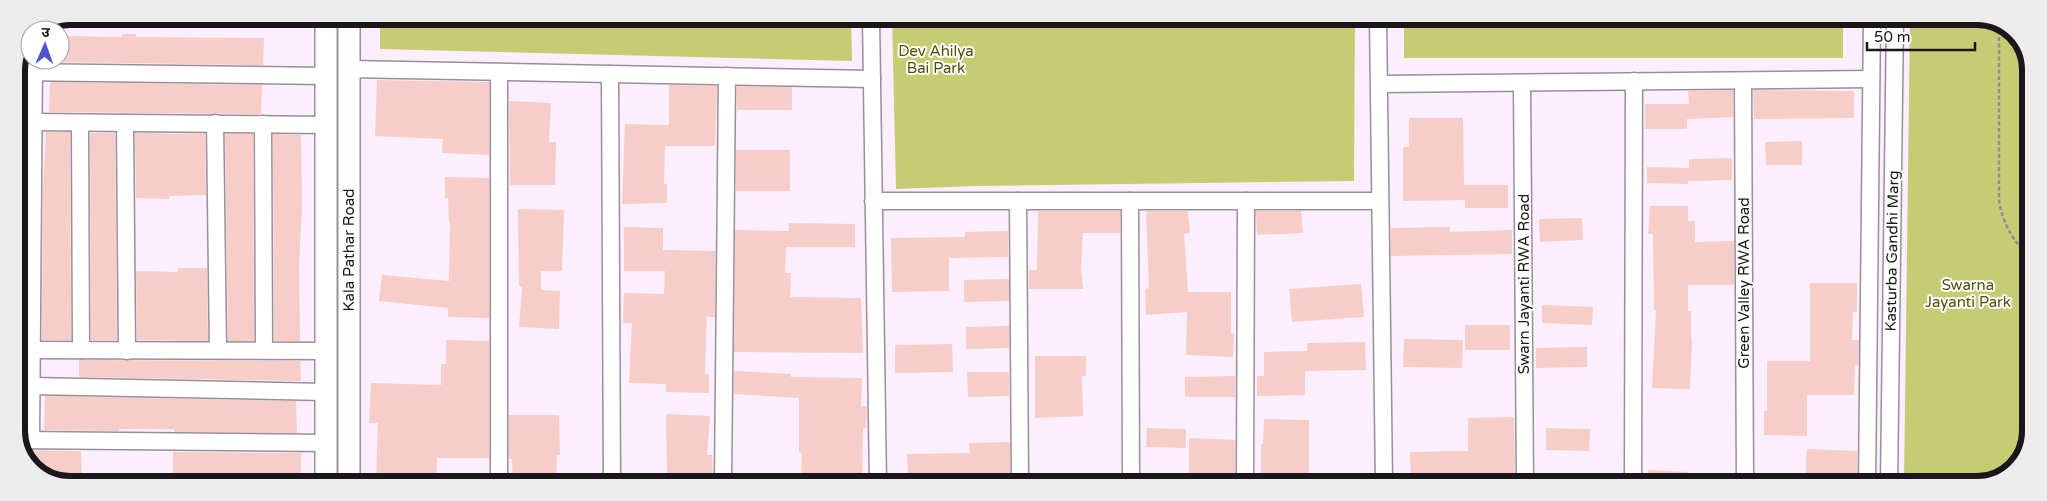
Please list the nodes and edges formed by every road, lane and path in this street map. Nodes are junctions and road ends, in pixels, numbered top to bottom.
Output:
1 (326, 25) edge
2 (348, 25) edge
3 (871, 25) edge
4 (1378, 25) edge
5 (1872, 25) edge
6 (1895, 25) edge
7 (1999, 31) edge
8 (70, 67) edge
9 (348, 68) junction
10 (34, 70) edge
11 (499, 72) junction
12 (610, 74) junction
13 (326, 76) junction
14 (727, 76) junction
15 (872, 79) junction
16 (1743, 80) junction
17 (1871, 80) junction
18 (1634, 82) junction
19 (1522, 83) junction
20 (1379, 84) junction
21 (33, 122) junction
22 (80, 123) junction
23 (125, 123) junction
24 (215, 123) junction
25 (263, 124) junction
26 (326, 125) junction
27 (873, 201) junction
28 (1018, 201) junction
29 (1130, 201) junction
30 (1246, 201) junction
31 (1380, 201) junction
32 (25, 234) edge
33 (2022, 250) edge
34 (25, 278) edge
35 (27, 339) edge
36 (81, 350) junction
37 (127, 350) junction
38 (218, 350) junction
39 (264, 350) junction
40 (326, 351) junction
41 (32, 386) junction
42 (326, 392) junction
43 (25, 433) edge
44 (26, 440) edge
45 (326, 443) junction
46 (326, 476) edge
47 (349, 476) edge
48 (499, 476) edge
49 (612, 476) edge
50 (723, 476) edge
51 (878, 476) edge
52 (1020, 476) edge
53 (1131, 476) edge
54 (1246, 476) edge
55 (1384, 476) edge
56 (1525, 476) edge
57 (1633, 476) edge
58 (1745, 476) edge
59 (1867, 476) edge
60 (1889, 476) edge

1 - 13 street, Kala Pathar Road
2 - 9 street, Kala Pathar Road
3 - 15 street
4 - 20 street
5 - 17 street, Kasturba Gandhi Marg
6 - 60 street, Kasturba Gandhi Marg
7 - 33 path
8 - 13 street
9 - 11 street
9 - 47 street, Kala Pathar Road
10 - 21 street
11 - 12 street
11 - 48 street
12 - 14 street
12 - 49 street
13 - 26 street, Kala Pathar Road
14 - 15 street
14 - 50 street
15 - 27 street
16 - 17 street
16 - 18 street
16 - 58 street, Green Valley RWA Road
17 - 59 street, Kasturba Gandhi Marg
18 - 19 street
18 - 57 street
19 - 20 street
19 - 56 street, Swarn Jayanti RWA Road
20 - 31 street
21 - 22 street
21 - 32 street
22 - 23 street
22 - 36 street
23 - 24 street
23 - 37 street
24 - 25 street
24 - 38 street
25 - 26 street
25 - 39 street
26 - 40 street, Kala Pathar Road
27 - 28 street
27 - 51 street
28 - 29 street
28 - 52 street
29 - 30 street
29 - 53 street
30 - 31 street
30 - 54 street
31 - 55 street
34 - 35 street
35 - 36 street
35 - 41 street
36 - 37 street
37 - 38 street
38 - 39 street
39 - 40 street
40 - 42 street, Kala Pathar Road
41 - 42 street
41 - 43 street
42 - 45 street, Kala Pathar Road
44 - 45 street
45 - 46 street, Kala Pathar Road

